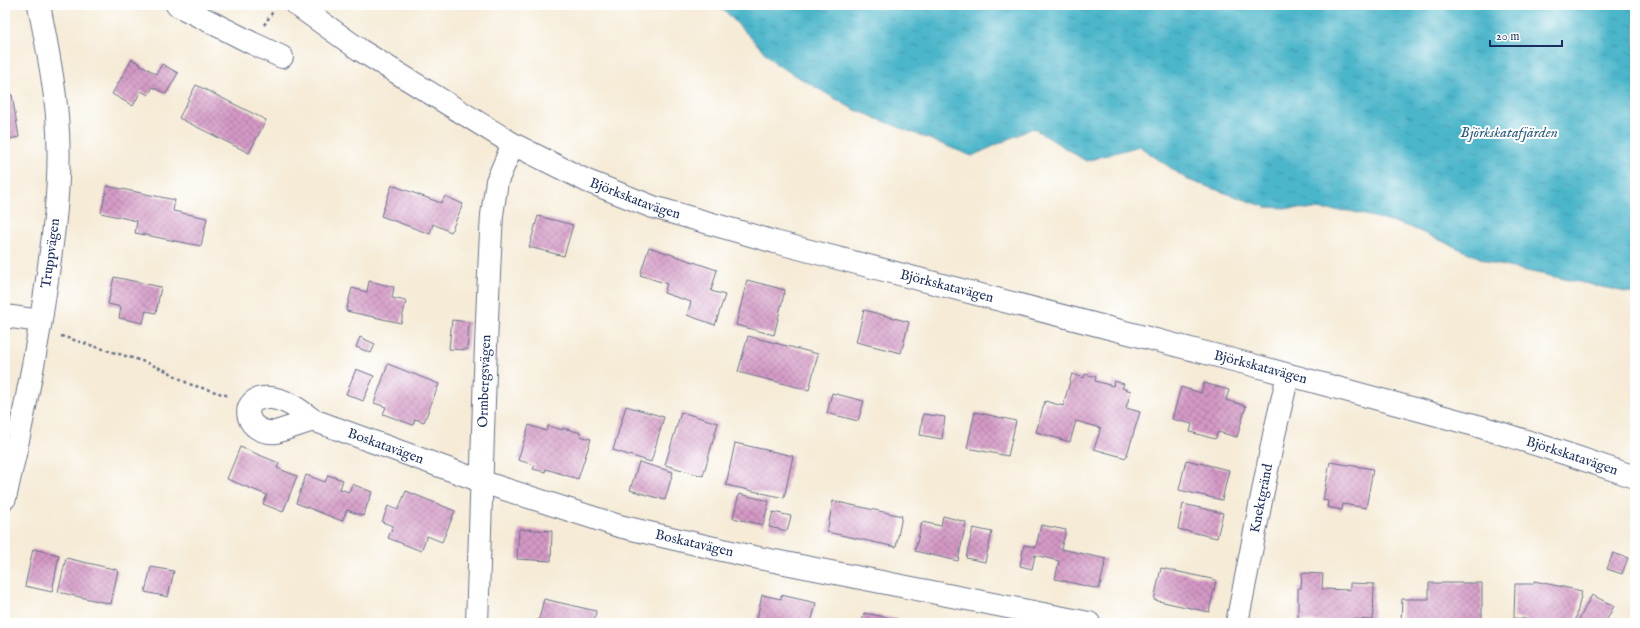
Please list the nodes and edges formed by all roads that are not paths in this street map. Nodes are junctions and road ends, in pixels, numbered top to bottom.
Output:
1 (39, 5) edge
2 (177, 5) edge
3 (297, 5) edge
4 (282, 57) dead end
5 (513, 144) junction
6 (5, 316) edge
7 (40, 321) junction
8 (1288, 375) junction
9 (313, 420) junction
10 (1635, 477) edge
11 (481, 480) junction
12 (5, 498) edge
13 (477, 623) edge
14 (1089, 623) edge
15 (1237, 623) edge

1 - 7 street, Truppvägen
2 - 4 street
3 - 5 street, Björkskatavägen
5 - 8 street, Björkskatavägen
5 - 11 street, Ormbergsvägen
6 - 7 street
7 - 12 street, Truppvägen
8 - 10 street, Björkskatavägen
8 - 15 street, Knektgränd
9 - 9 street, Boskatavägen
9 - 11 street, Boskatavägen
11 - 13 street, Ormbergsvägen
11 - 14 street, Boskatavägen

